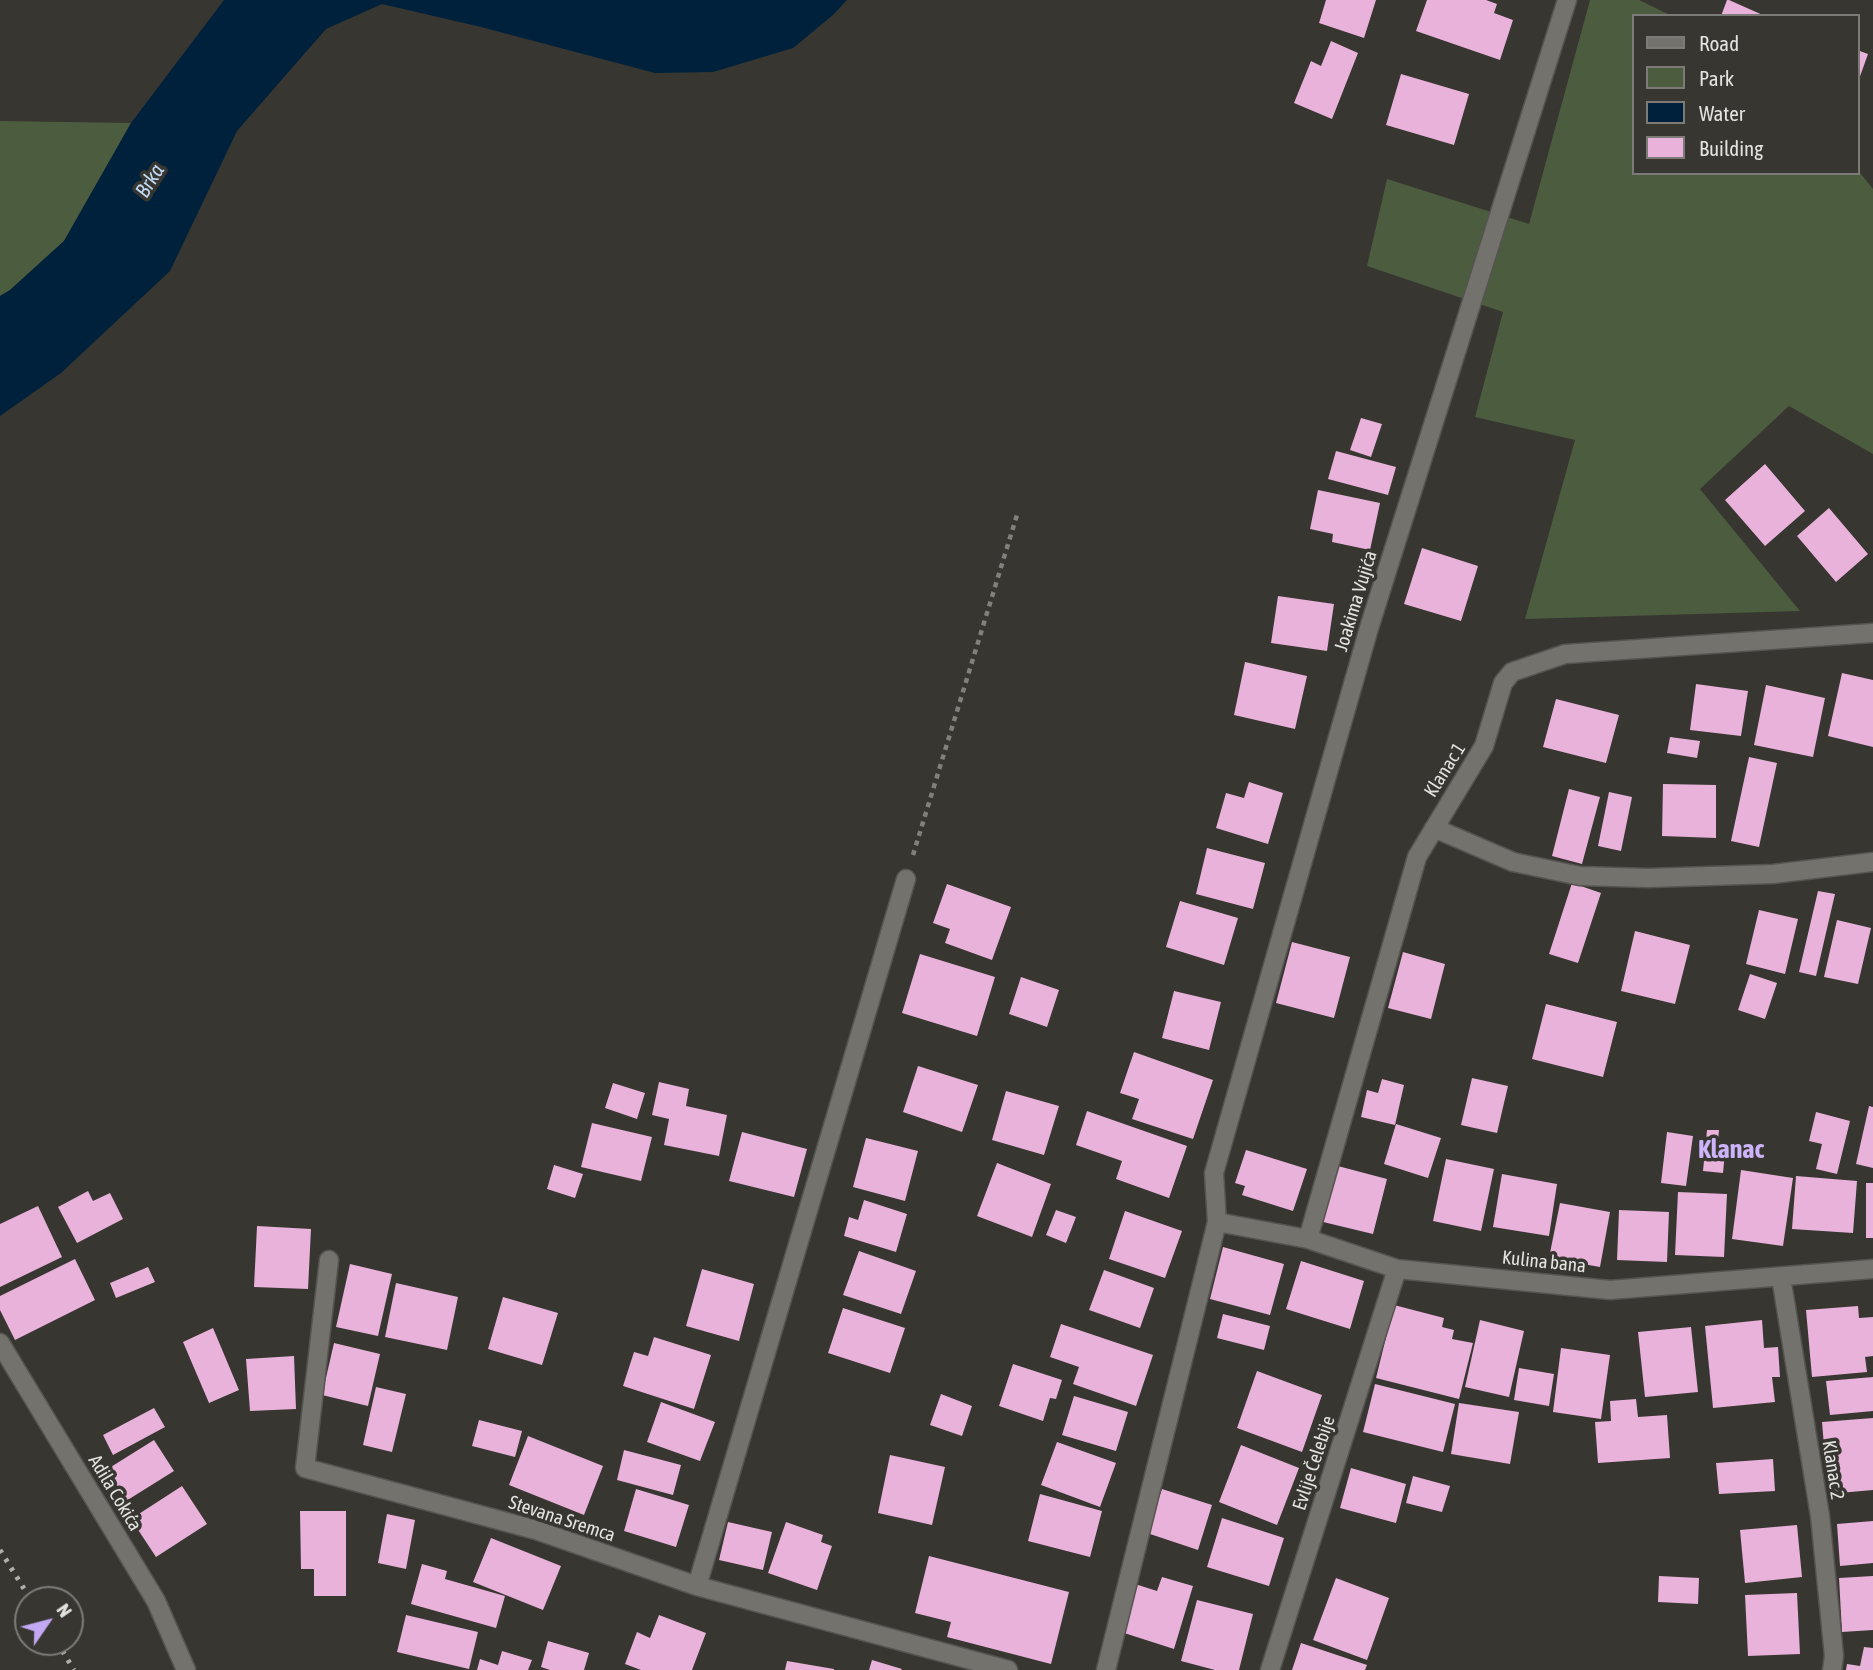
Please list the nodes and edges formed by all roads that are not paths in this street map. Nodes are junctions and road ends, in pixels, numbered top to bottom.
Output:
1 (1567, 0) edge
2 (1873, 633) edge
3 (1434, 828) junction
4 (1873, 862) edge
5 (906, 879) road end
6 (1217, 1222) junction
7 (1308, 1239) junction
8 (329, 1260) dead end
9 (1397, 1269) junction
10 (1873, 1269) edge
11 (1781, 1277) junction
12 (0, 1343) edge
13 (697, 1586) junction
14 (186, 1670) edge
15 (1008, 1670) edge
16 (1106, 1670) edge
17 (1270, 1670) edge
18 (1832, 1670) edge

1 - 6 street, Joakima Vujića
2 - 3 street, Klanac 1
3 - 4 street
3 - 7 street, Klanac 1
5 - 13 street
6 - 7 street, Kulina bana
6 - 16 street, Joakima Vujića
7 - 9 street, Kulina bana
8 - 13 street, Stevana Sremca
9 - 11 street, Kulina bana
9 - 17 street, Evlije Čelebije
10 - 11 street, Kulina bana
11 - 18 street, Klanac 2
12 - 14 street, Adila Cokića
13 - 15 street, Stevana Sremca

